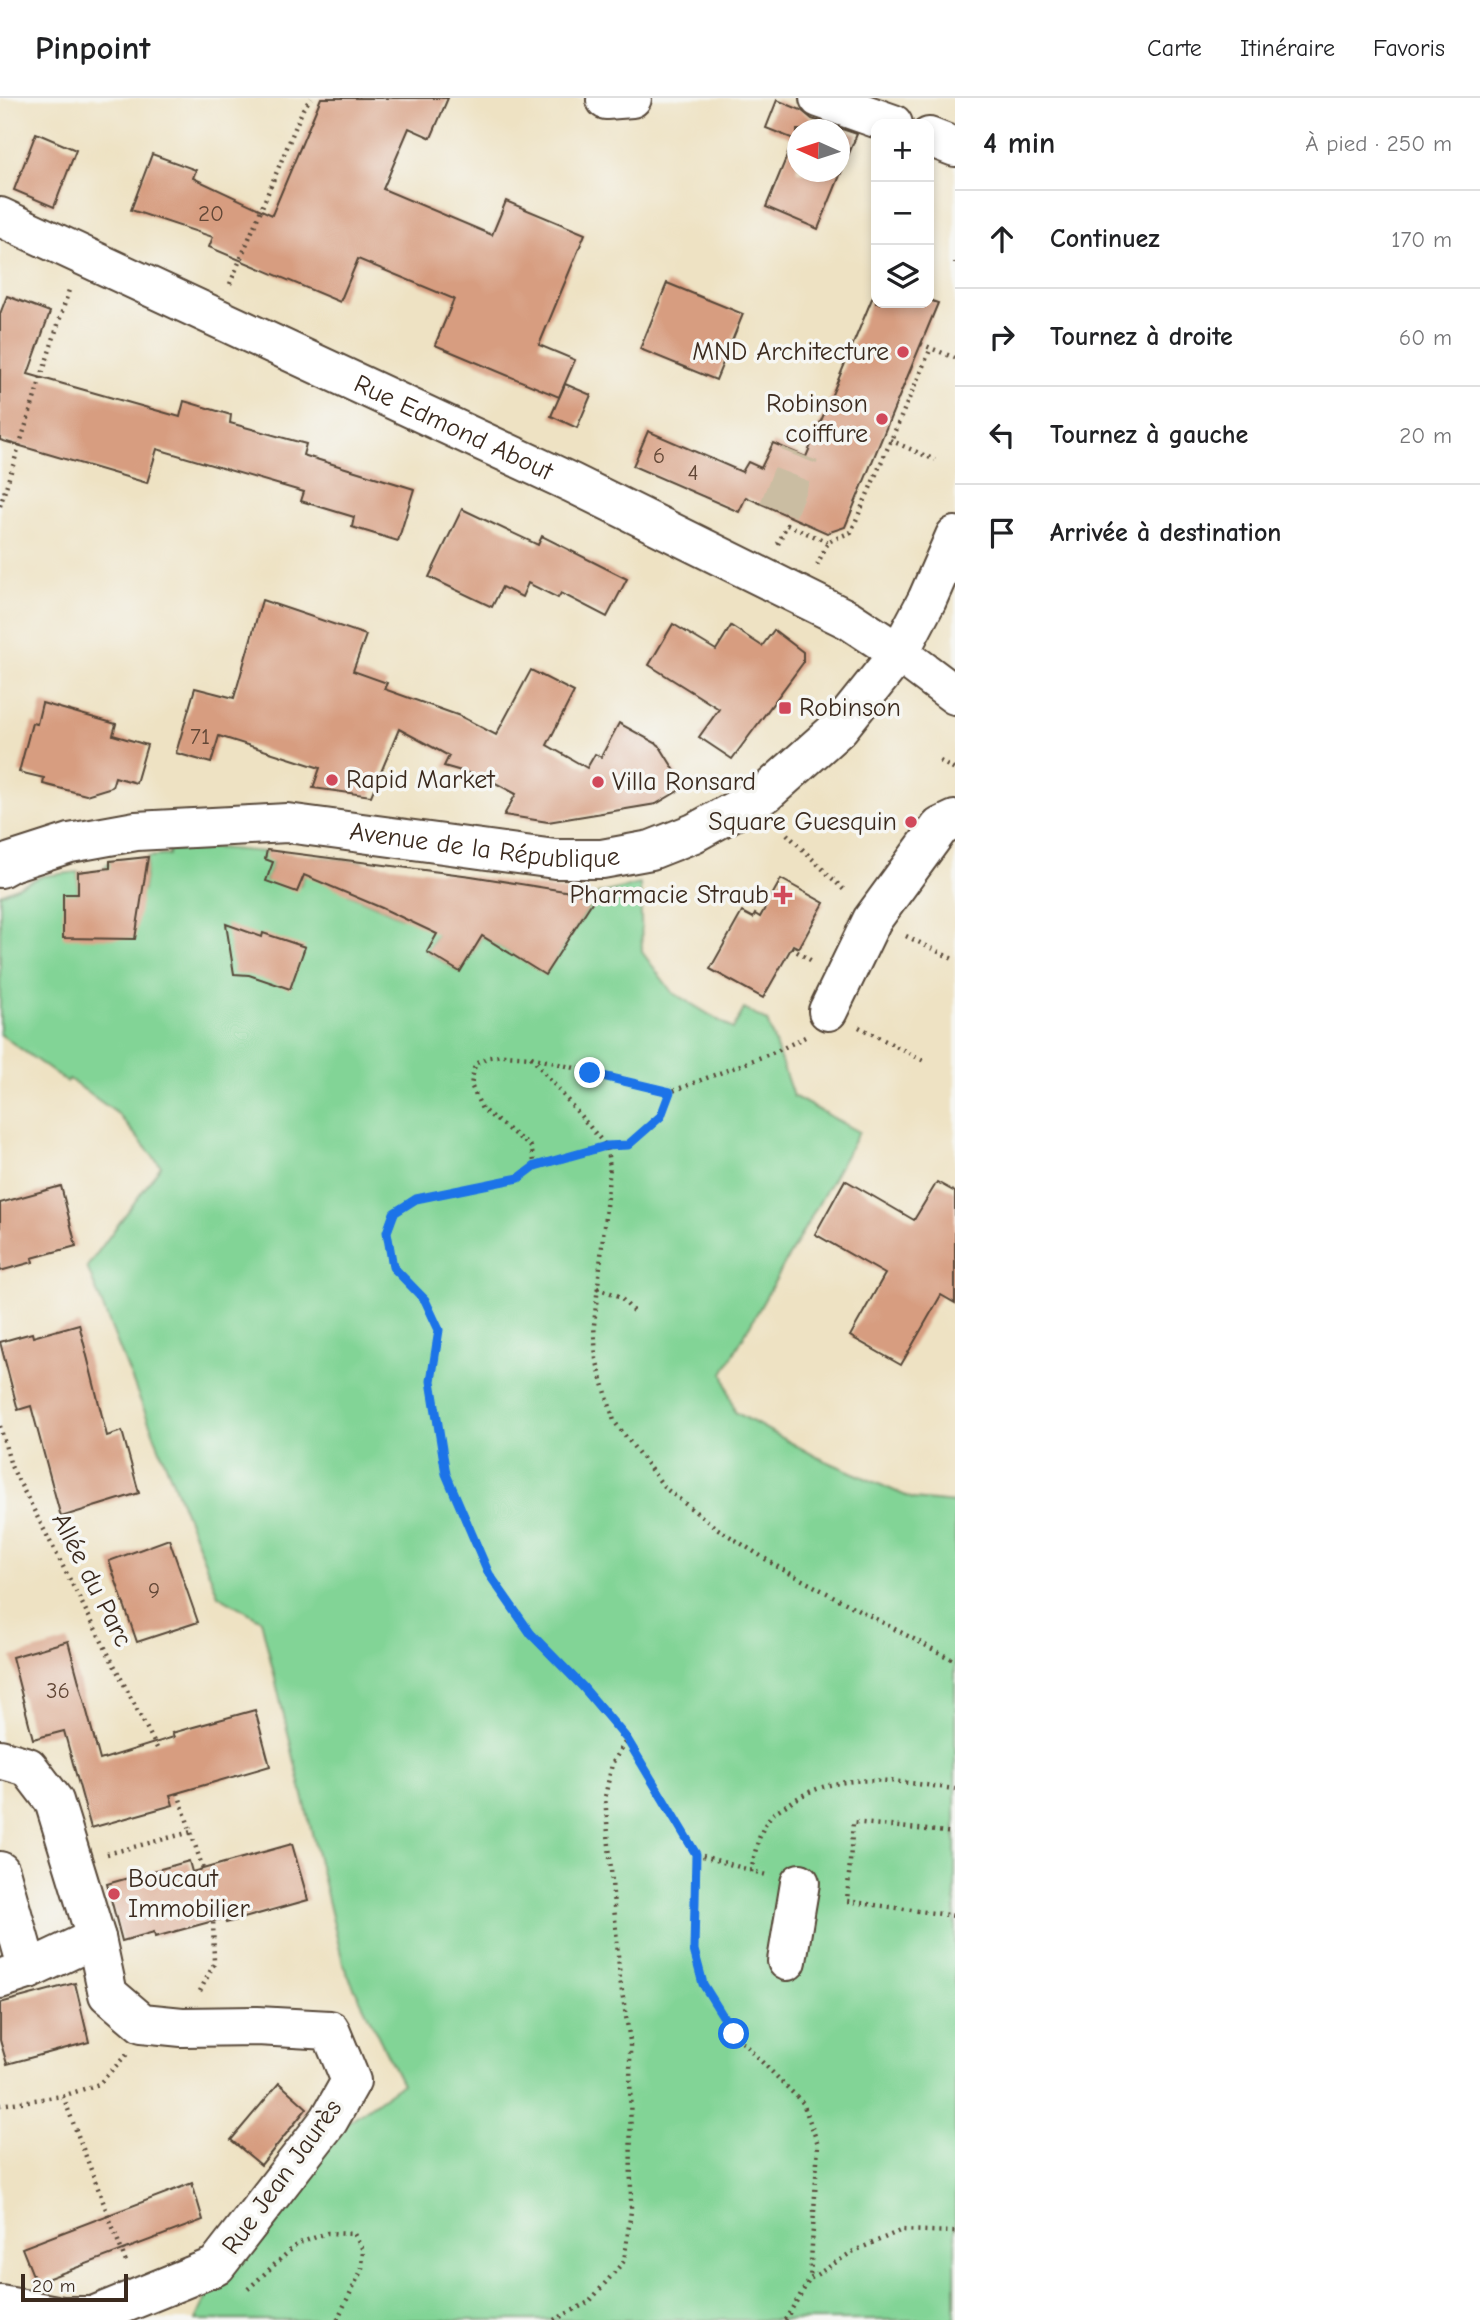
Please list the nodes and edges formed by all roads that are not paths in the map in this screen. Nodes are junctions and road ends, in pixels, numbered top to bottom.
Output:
1 (820, 98) edge
2 (879, 119) edge
3 (934, 139) edge
4 (955, 147) edge
5 (0, 217) edge
6 (955, 536) edge
7 (899, 653) junction
8 (955, 695) edge
9 (955, 820) edge
10 (0, 868) edge
11 (828, 1011) road end
12 (0, 1759) edge
13 (0, 1871) edge
14 (800, 1883) dead end
15 (96, 1938) junction
16 (787, 1961) dead end
17 (14, 1975) edge
18 (0, 2305) edge

1 - 2 street
3 - 4 street
5 - 7 street, Rue Edmond About
6 - 7 street, Avenue de la République
7 - 8 street, Rue Edmond About
7 - 10 street, Avenue de la République
9 - 11 street
12 - 15 street
13 - 17 street
14 - 16 street
15 - 17 street
15 - 18 street, Rue Jean Jaurès

